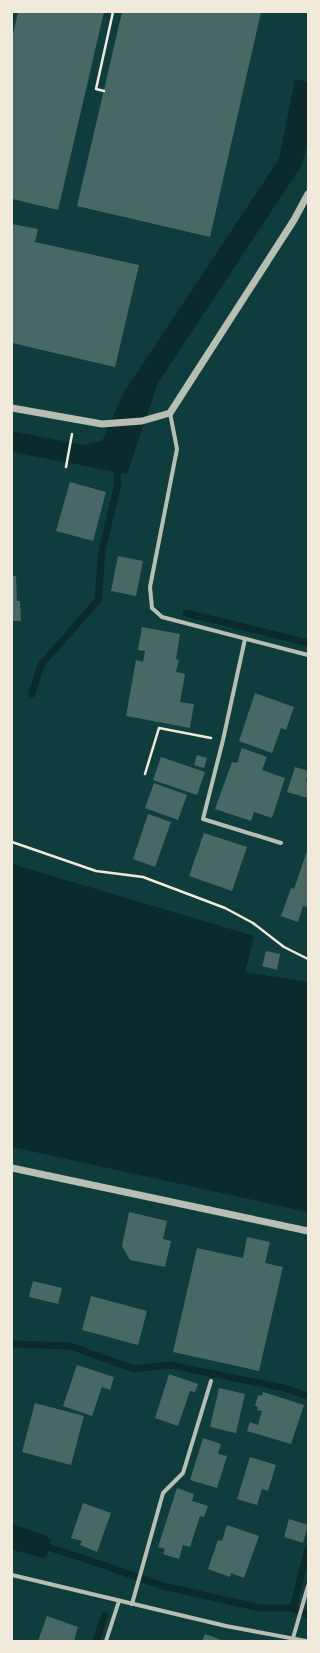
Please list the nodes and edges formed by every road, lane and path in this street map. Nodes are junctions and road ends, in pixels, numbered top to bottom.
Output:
1 (113, 12) edge
2 (104, 91) dead end
3 (308, 194) edge
4 (12, 408) edge
5 (170, 413) junction
6 (73, 433) dead end
7 (66, 467) dead end
8 (244, 639) junction
9 (308, 655) edge
10 (223, 740) junction
11 (144, 774) dead end
12 (12, 842) edge
13 (282, 843) dead end
14 (308, 959) edge
15 (12, 1168) edge
16 (308, 1231) edge
17 (211, 1382) dead end
18 (12, 1575) edge
19 (308, 1586) edge
20 (119, 1601) junction
21 (132, 1604) junction
22 (293, 1638) junction
23 (106, 1641) edge
24 (306, 1641) edge

1 - 2 path
3 - 5 street
4 - 5 street
5 - 8 street
6 - 7 path
8 - 9 street
8 - 10 street
10 - 11 path
10 - 13 street
12 - 14 path
15 - 16 street
17 - 21 street
18 - 20 street
19 - 22 street
20 - 21 street
20 - 23 street
21 - 22 street
22 - 24 street

